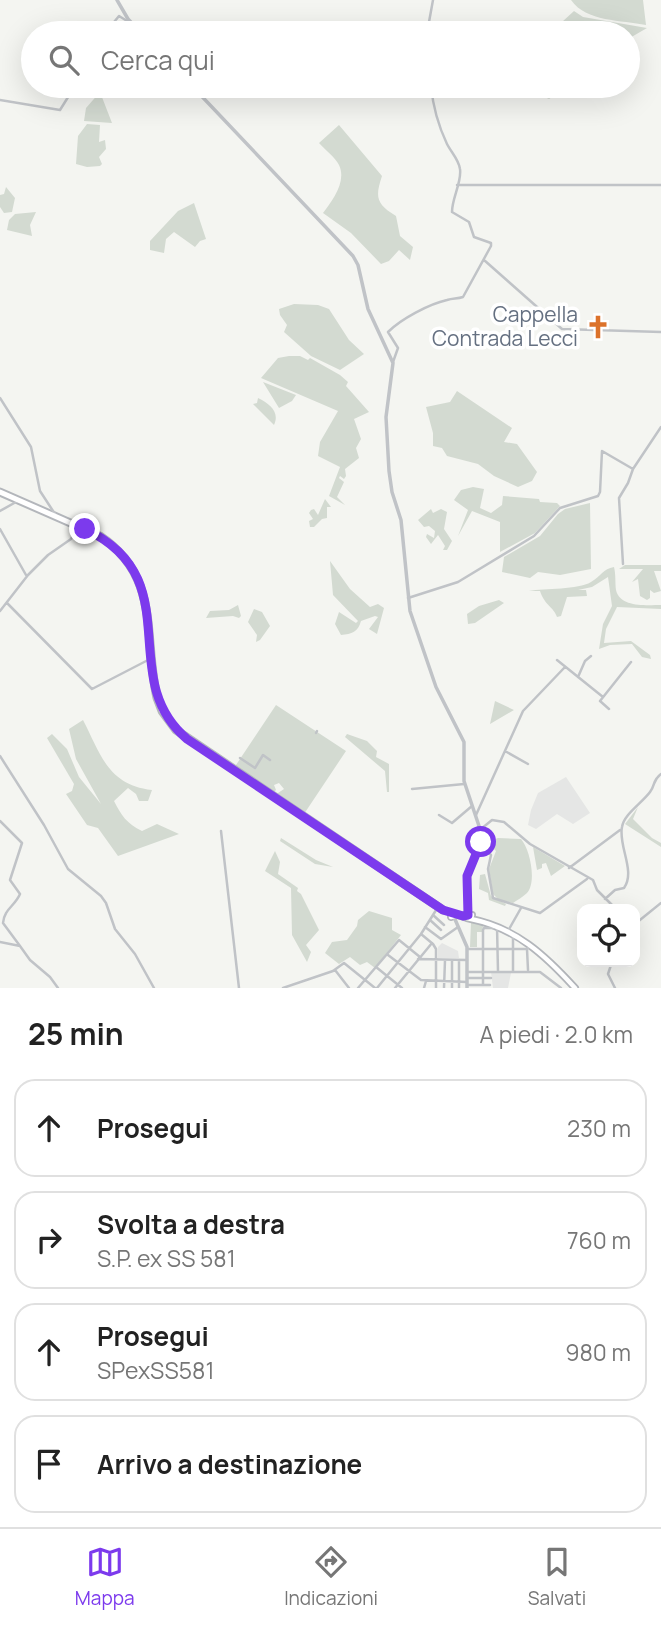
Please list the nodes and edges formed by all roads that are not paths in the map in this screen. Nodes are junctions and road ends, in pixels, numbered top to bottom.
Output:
1 (117, 0) edge
2 (433, 0) edge
3 (131, 21) edge
4 (429, 21) edge
5 (68, 98) edge
6 (203, 98) edge
7 (434, 98) edge
8 (0, 100) edge
9 (457, 185) junction
10 (661, 185) edge
11 (484, 260) junction
12 (379, 331) junction
13 (388, 331) junction
14 (661, 332) edge
15 (393, 363) junction
16 (0, 398) edge
17 (661, 427) edge
18 (633, 469) junction
19 (0, 492) edge
20 (19, 500) junction
21 (0, 510) edge
22 (57, 517) junction
23 (74, 524) junction
24 (0, 529) edge
25 (623, 564) dead end
26 (27, 576) junction
27 (408, 598) junction
28 (7, 603) junction
29 (0, 611) edge
30 (591, 656) dead end
31 (151, 658) junction
32 (556, 660) dead end
33 (631, 662) dead end
34 (565, 667) junction
35 (578, 677) junction
36 (603, 697) junction
37 (610, 709) dead end
38 (505, 751) junction
39 (0, 755) edge
40 (240, 758) dead end
41 (270, 760) dead end
42 (528, 764) dead end
43 (661, 774) edge
44 (464, 784) junction
45 (412, 789) dead end
46 (472, 806) junction
47 (439, 815) dead end
48 (476, 815) junction
49 (0, 821) edge
50 (481, 830) junction
51 (621, 830) junction
52 (221, 831) dead end
53 (480, 845) junction
54 (569, 868) junction
55 (589, 878) junction
56 (605, 899) junction
57 (661, 902) edge
58 (610, 904) edge
59 (440, 908) junction
60 (521, 908) junction
61 (433, 915) junction
62 (469, 915) junction
63 (454, 917) junction
64 (430, 920) junction
65 (640, 920) edge
66 (444, 925) dead end
67 (425, 927) junction
68 (498, 927) junction
69 (441, 930) dead end
70 (510, 933) junction
71 (421, 934) junction
72 (0, 942) edge
73 (432, 943) junction
74 (20, 946) junction
75 (529, 946) junction
76 (409, 948) junction
77 (467, 949) junction
78 (483, 949) junction
79 (497, 949) junction
80 (512, 949) junction
81 (387, 954) junction
82 (419, 958) junction
83 (436, 960) junction
84 (445, 960) junction
85 (452, 960) junction
86 (459, 960) junction
87 (468, 960) junction
88 (398, 962) junction
89 (548, 962) dead end
90 (376, 967) junction
91 (542, 967) dead end
92 (610, 967) edge
93 (335, 970) junction
94 (409, 971) junction
95 (513, 971) junction
96 (528, 971) junction
97 (467, 972) junction
98 (483, 972) junction
99 (498, 972) junction
100 (387, 976) junction
101 (483, 978) junction
102 (491, 978) dead end
103 (365, 980) junction
104 (426, 981) junction
105 (436, 981) junction
106 (444, 981) junction
107 (452, 981) junction
108 (459, 981) junction
109 (467, 983) edge
110 (483, 985) junction
111 (490, 985) dead end
112 (396, 986) edge
113 (58, 988) edge
114 (154, 988) edge
115 (239, 988) edge
116 (283, 988) edge
117 (349, 988) edge
118 (359, 988) edge
119 (376, 988) edge
120 (402, 988) edge
121 (424, 988) edge
122 (436, 988) edge
123 (444, 988) edge
124 (452, 988) edge
125 (459, 988) edge
126 (561, 988) edge
127 (575, 988) edge
128 (615, 988) edge

1 - 3 street
2 - 4 street
5 - 8 street
6 - 12 street
7 - 9 street
9 - 10 street
9 - 11 street
11 - 13 street
11 - 14 street
12 - 13 street
12 - 15 street
13 - 15 street
15 - 27 street
16 - 22 street
17 - 18 street
18 - 25 street
18 - 27 street
19 - 20 main road
20 - 21 street
20 - 22 main road
22 - 23 main road
23 - 26 street
23 - 31 main road
24 - 26 street
26 - 28 street
27 - 44 street
28 - 29 street
28 - 31 street
30 - 35 street
31 - 59 main road
32 - 34 street
33 - 36 street
34 - 35 street
34 - 38 street
35 - 36 street
36 - 37 street
38 - 42 street
38 - 48 street
39 - 114 street
40 - 41 street
43 - 51 street
44 - 45 street
44 - 46 street
46 - 47 street
46 - 48 street
48 - 50 street
49 - 74 street
50 - 53 street
50 - 54 street
51 - 54 street
51 - 56 street
52 - 115 street
53 - 60 street
53 - 62 street
54 - 55 street
55 - 56 street
55 - 60 street
56 - 58 street
57 - 65 street
59 - 61 street
59 - 63 main road
60 - 70 street
61 - 64 street
61 - 66 street
62 - 63 main road
62 - 68 main road
63 - 67 street
63 - 77 street
64 - 67 street
64 - 69 street
67 - 71 street
68 - 70 main road
68 - 78 street
68 - 79 street
70 - 75 main road
70 - 80 street
71 - 73 street
71 - 76 street
72 - 74 street
73 - 82 street
73 - 83 street
74 - 113 street
75 - 80 street
75 - 96 street
75 - 127 main road
76 - 81 street
76 - 82 street
76 - 88 street
77 - 78 street
77 - 87 street
78 - 79 street
78 - 98 street
79 - 80 street
79 - 99 street
80 - 95 street
81 - 88 street
81 - 90 street
82 - 83 street
82 - 94 street
83 - 84 street
83 - 105 street
84 - 85 street
84 - 106 street
85 - 86 street
85 - 107 street
86 - 87 street
86 - 108 street
87 - 97 street
88 - 94 street
88 - 100 street
89 - 91 street
90 - 100 street
90 - 103 street
92 - 128 street
93 - 103 street
93 - 116 street
93 - 117 street
94 - 104 street
94 - 112 street
95 - 96 street
95 - 99 street
96 - 126 street
97 - 98 street
97 - 109 street
98 - 99 street
98 - 101 street
100 - 112 street
100 - 119 street
101 - 102 street
101 - 109 street
101 - 110 street
103 - 118 street
103 - 119 street
104 - 105 street
104 - 121 street
105 - 106 street
105 - 122 street
106 - 107 street
106 - 123 street
107 - 108 street
107 - 124 street
108 - 109 street
108 - 125 street
109 - 110 street
110 - 111 street
112 - 120 street

